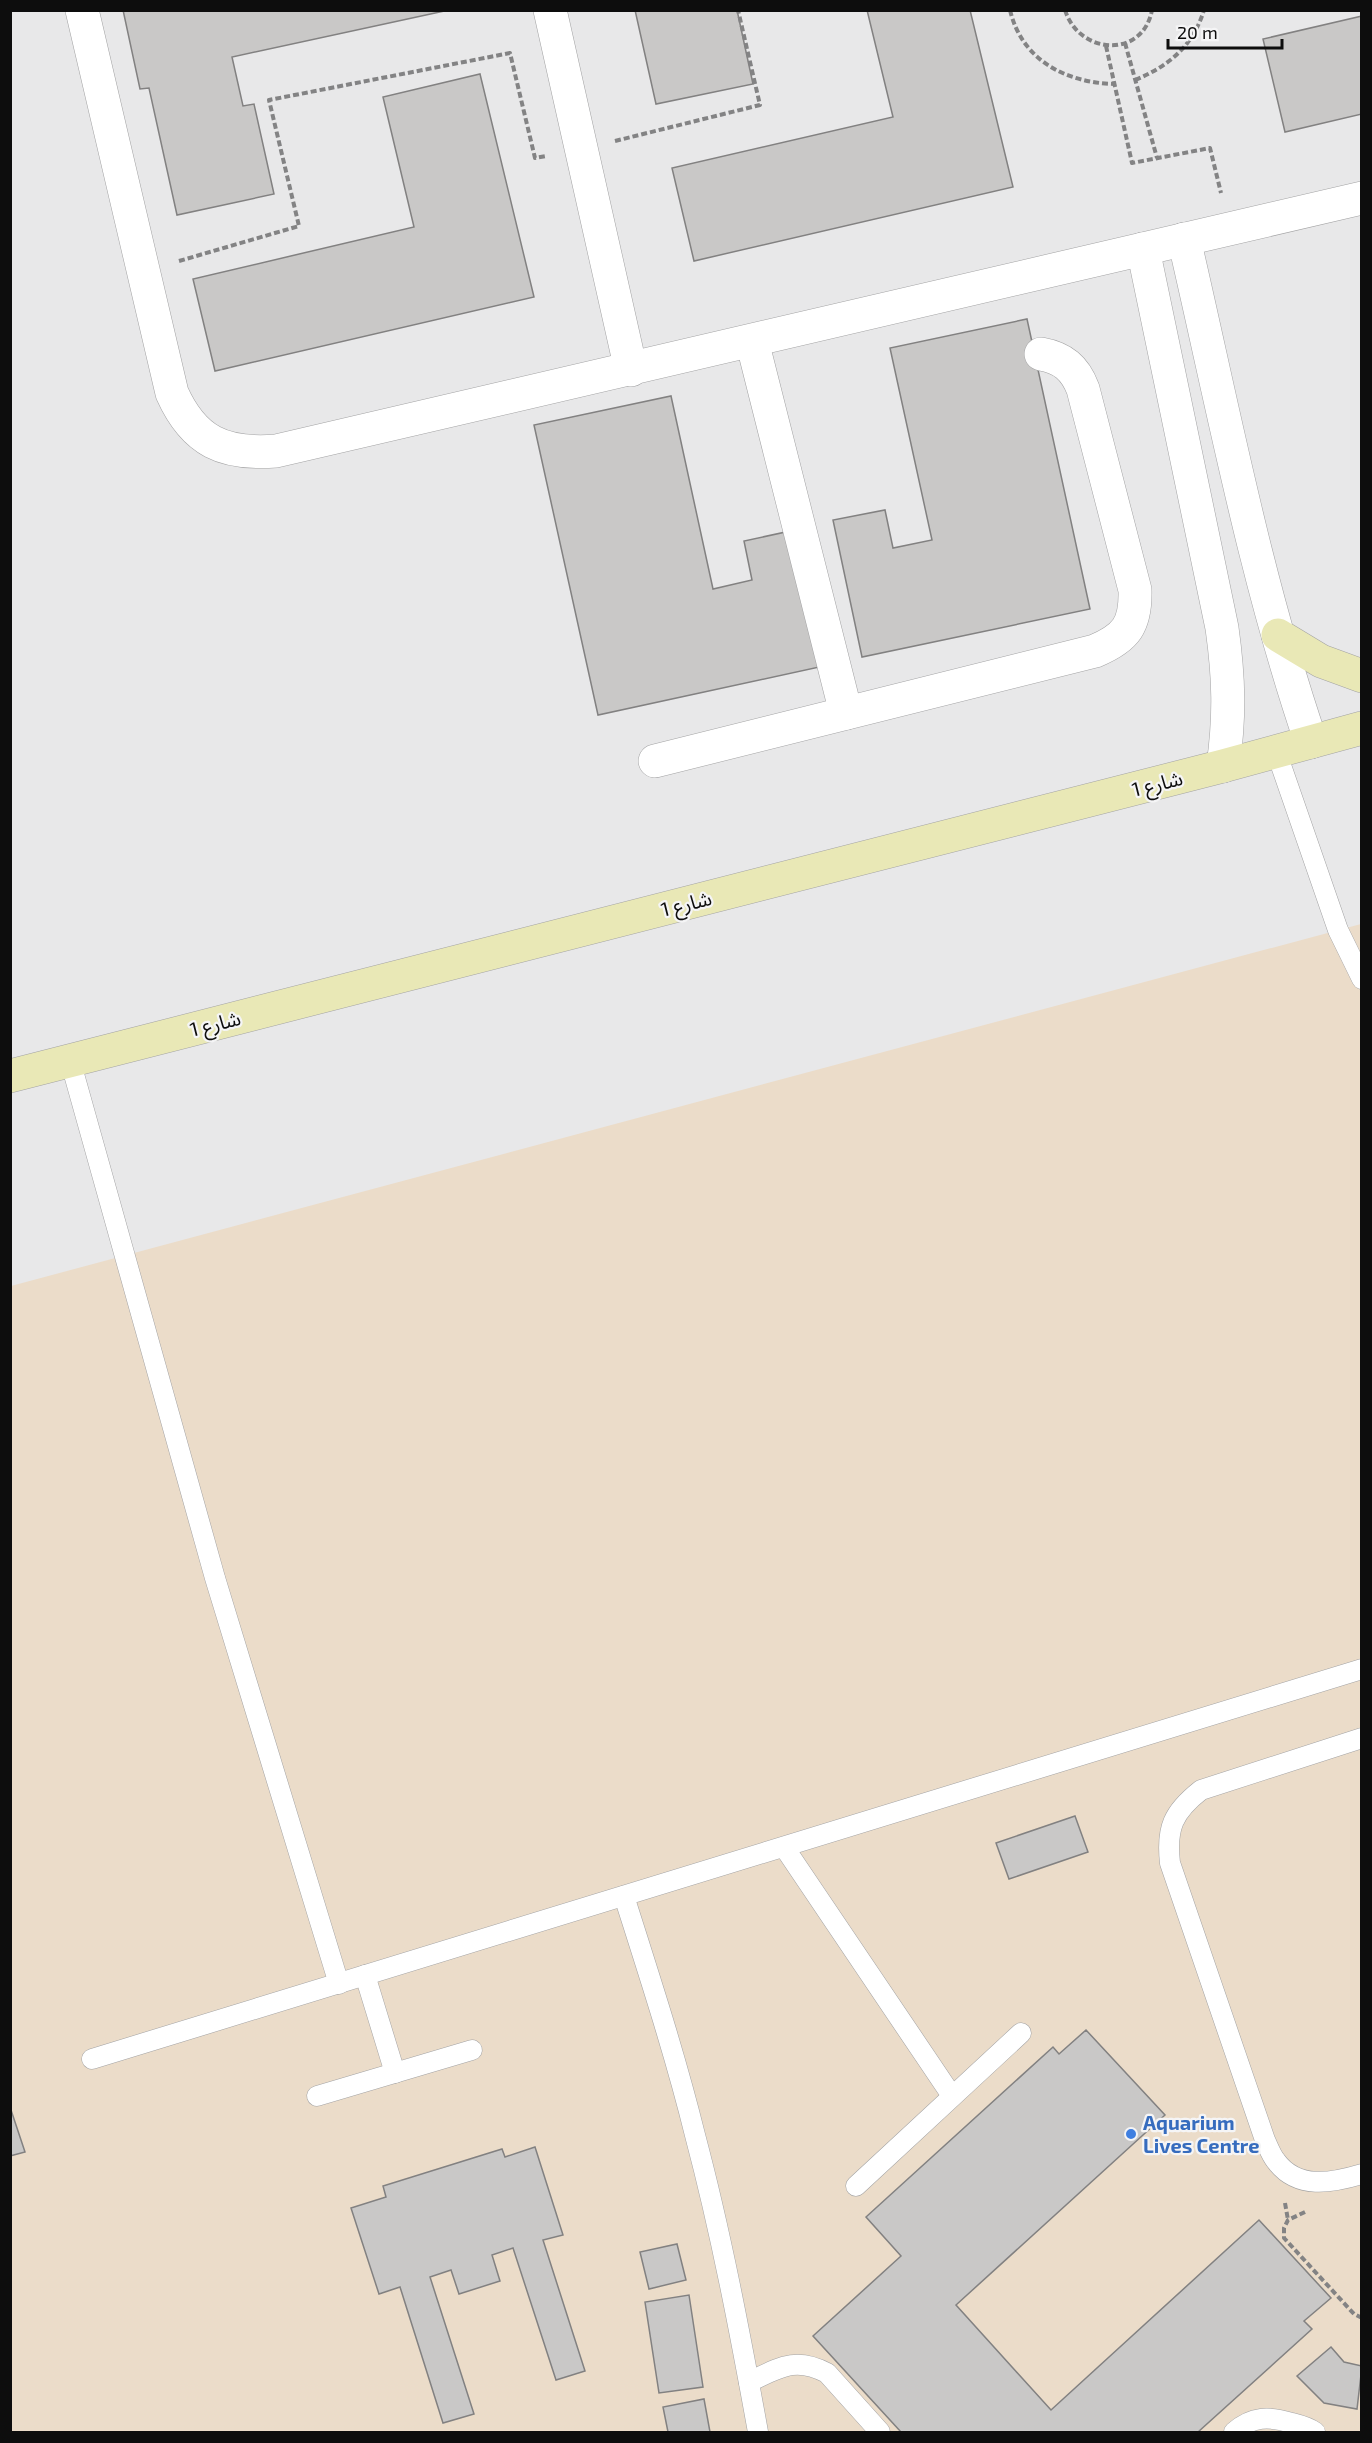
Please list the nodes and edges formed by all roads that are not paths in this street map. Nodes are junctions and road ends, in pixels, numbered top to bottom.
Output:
1 (82, 10) edge
2 (550, 10) edge
3 (1362, 198) edge
4 (1184, 239) junction
5 (1143, 249) junction
6 (752, 341) junction
7 (1041, 354) dead end
8 (631, 370) junction
9 (1268, 602) junction
10 (1219, 612) junction
11 (1278, 635) junction
12 (1362, 676) edge
13 (846, 713) junction
14 (1362, 728) edge
15 (1311, 742) junction
16 (1276, 751) junction
17 (655, 761) dead end
18 (1223, 766) junction
19 (1362, 979) edge
20 (70, 1060) junction
21 (10, 1076) edge
22 (1362, 1669) edge
23 (1362, 1738) edge
24 (783, 1847) junction
25 (624, 1896) junction
26 (365, 1975) junction
27 (339, 1984) junction
28 (1021, 2033) dead end
29 (471, 2050) dead end
30 (92, 2059) dead end
31 (395, 2073) junction
32 (317, 2096) dead end
33 (952, 2096) junction
34 (1362, 2174) edge
35 (856, 2186) dead end
36 (749, 2382) junction
37 (758, 2433) edge
38 (880, 2433) edge
39 (1234, 2433) edge
40 (1315, 2433) edge

1 - 8 street
2 - 8 street
3 - 4 street
4 - 5 street
4 - 9 street
5 - 6 street
5 - 10 street
6 - 8 street
6 - 13 street
7 - 13 street
9 - 10 street
9 - 11 street
10 - 18 street
11 - 12 main road
11 - 15 street
13 - 17 street
14 - 15 main road, شارع 1
15 - 16 main road, شارع 1
16 - 18 main road, شارع 1
16 - 19 lane
18 - 20 main road, شارع 1
20 - 21 main road, شارع 1
20 - 27 lane
22 - 24 lane
23 - 34 lane
24 - 25 lane
24 - 33 lane
25 - 26 lane
25 - 36 lane
26 - 27 lane
26 - 31 lane
27 - 30 lane
28 - 33 lane
29 - 31 lane
31 - 32 lane
33 - 35 lane
36 - 37 lane
36 - 38 lane
39 - 40 lane

